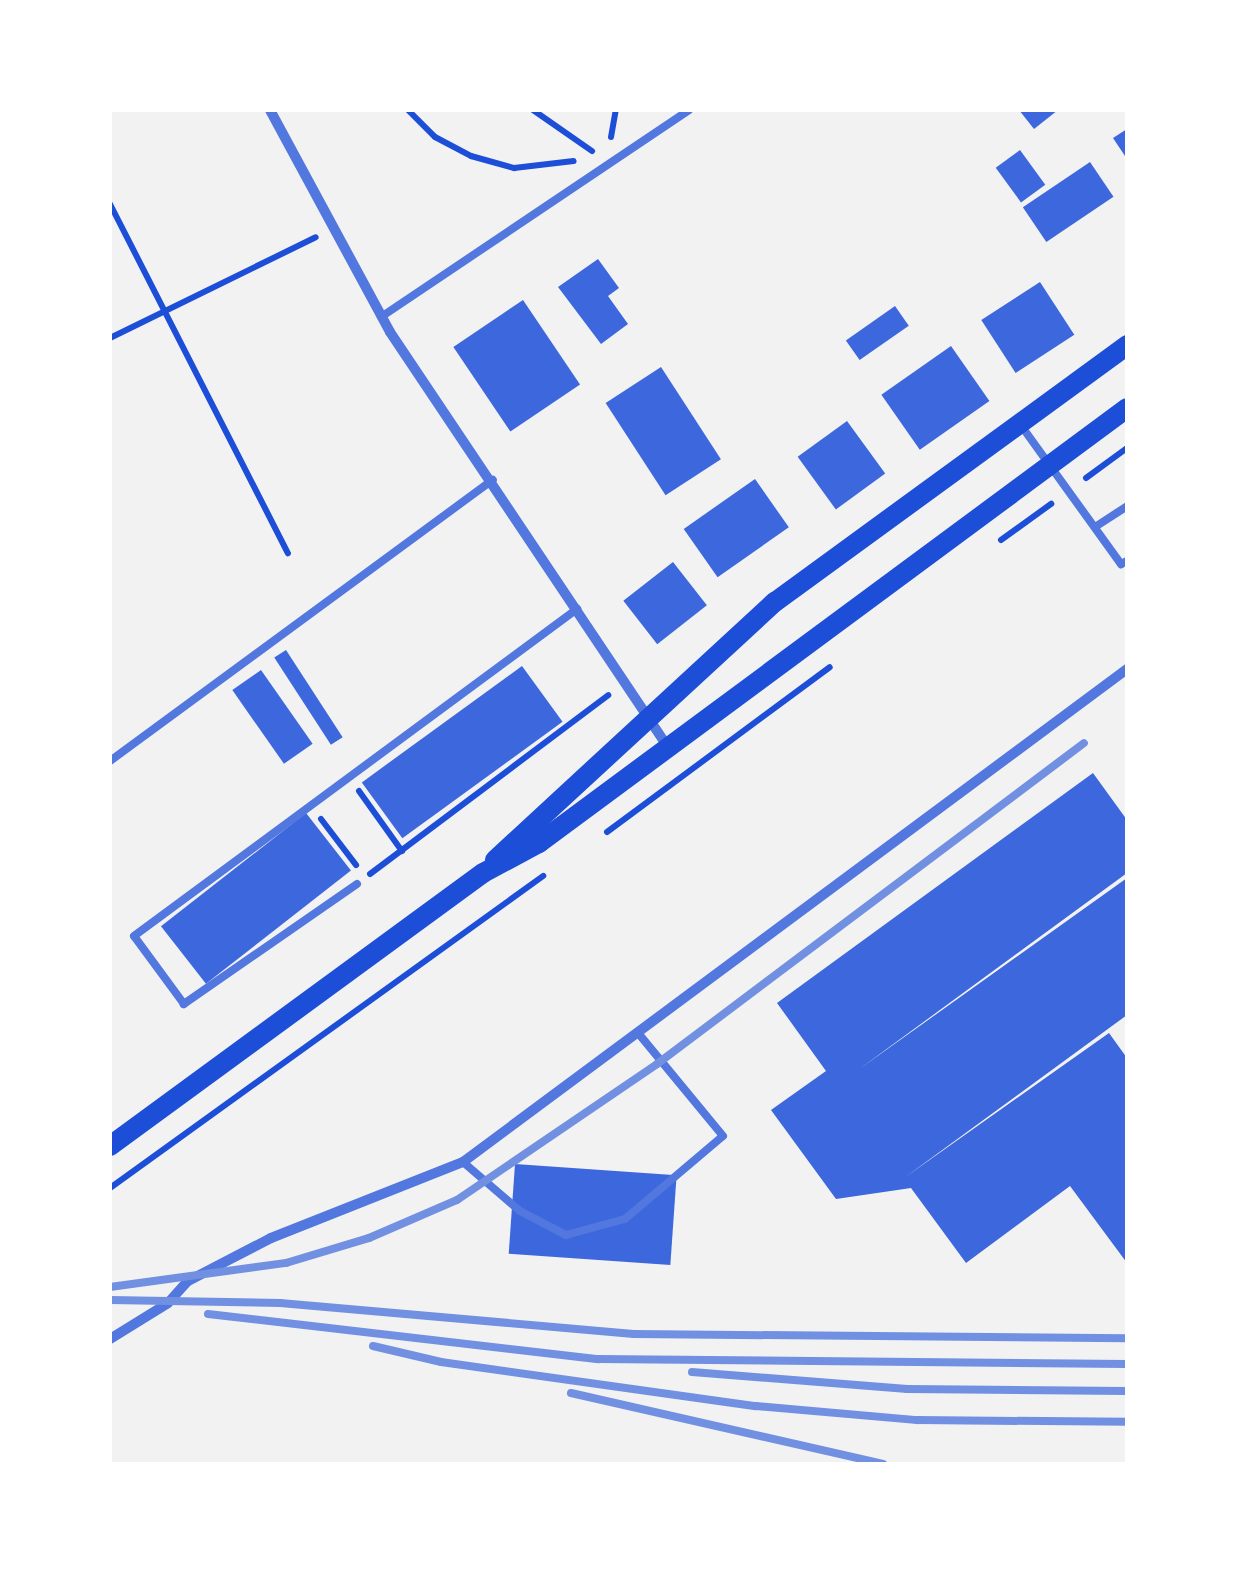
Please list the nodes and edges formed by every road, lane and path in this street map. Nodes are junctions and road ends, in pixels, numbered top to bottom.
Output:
1 (270, 110) edge
2 (408, 110) edge
3 (533, 110) edge
4 (616, 110) edge
5 (689, 110) edge
6 (604, 171) junction
7 (110, 204) edge
8 (309, 241) dead end
9 (164, 312) junction
10 (381, 317) junction
11 (110, 338) edge
12 (1127, 345) edge
13 (1127, 408) edge
14 (1020, 424) junction
15 (1050, 464) junction
16 (492, 480) junction
17 (1127, 506) edge
18 (1095, 527) junction
19 (288, 554) dead end
20 (1127, 560) edge
21 (578, 609) junction
22 (1127, 669) edge
23 (625, 682) junction
24 (646, 714) junction
25 (668, 747) junction
26 (110, 762) edge
27 (350, 778) junction
28 (312, 806) junction
29 (402, 851) junction
30 (483, 872) junction
31 (361, 881) junction
32 (638, 1034) junction
33 (110, 1146) edge
34 (463, 1162) junction
35 (110, 1339) edge

1 - 10 street
2 - 6 path
3 - 6 path
4 - 6 path
5 - 6 lane
6 - 10 lane
7 - 9 path
8 - 9 path
9 - 11 path
9 - 19 path
10 - 16 street
12 - 14 main road
13 - 15 main road
14 - 15 lane
14 - 24 main road
15 - 18 lane
15 - 25 main road
16 - 21 street
16 - 26 lane
17 - 18 lane
18 - 20 lane
21 - 23 street
21 - 27 lane
22 - 32 street
23 - 24 street
23 - 29 path
24 - 25 street
24 - 30 main road
25 - 30 main road
27 - 28 lane
27 - 29 path
28 - 31 path
28 - 31 lane
29 - 31 path
30 - 33 main road
32 - 34 street
32 - 34 lane
34 - 35 street

